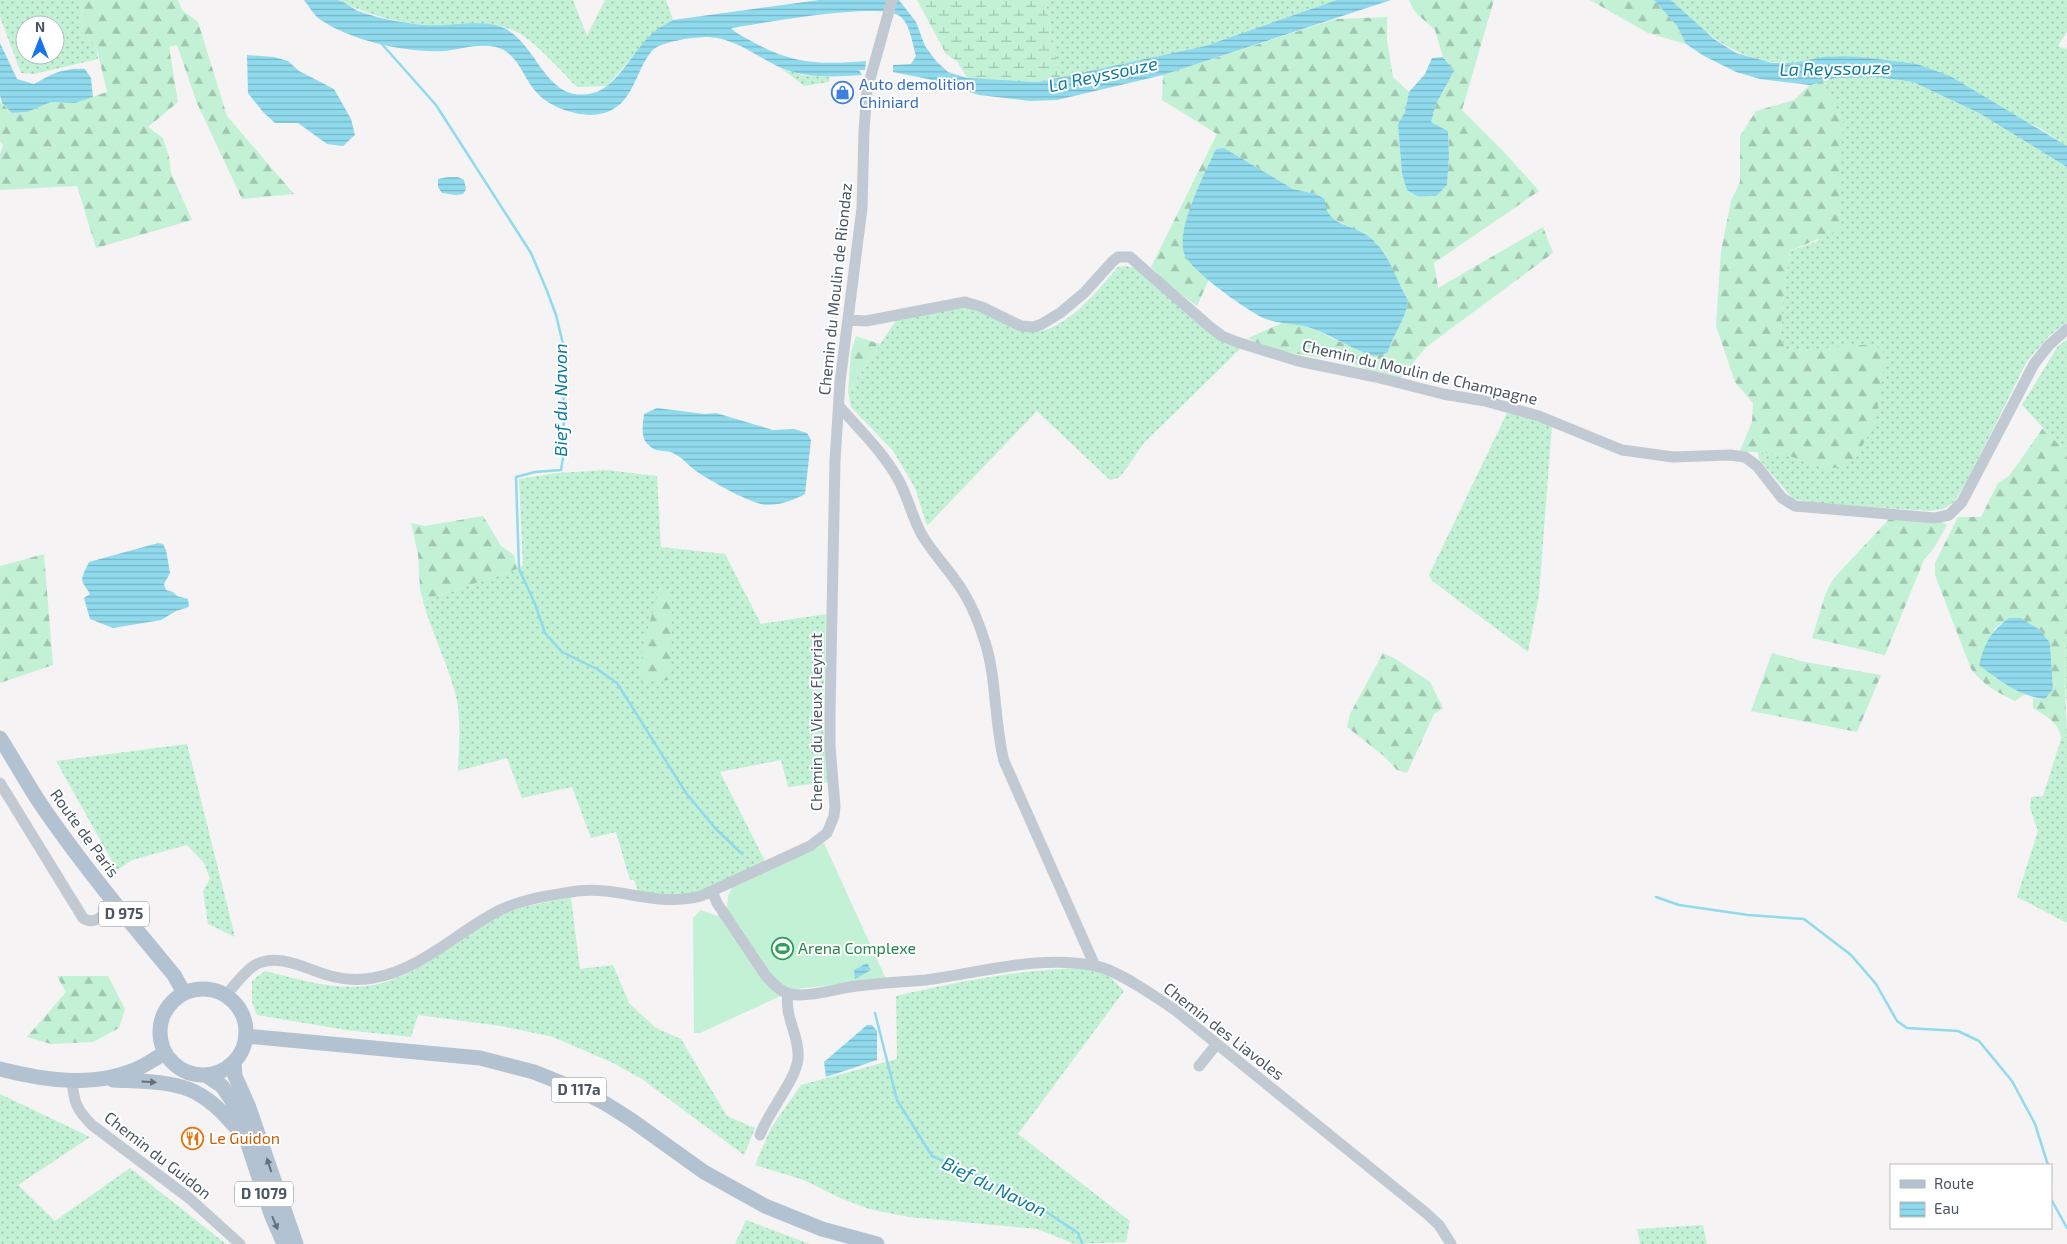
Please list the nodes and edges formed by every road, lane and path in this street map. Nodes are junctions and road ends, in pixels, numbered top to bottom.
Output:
1 (892, 0) edge
2 (848, 320) junction
3 (2067, 329) edge
4 (839, 406) junction
5 (0, 738) edge
6 (0, 783) edge
7 (712, 891) junction
8 (116, 904) junction
9 (1095, 966) junction
10 (184, 993) junction
11 (226, 994) junction
12 (788, 994) junction
13 (247, 1036) junction
14 (1216, 1045) junction
15 (165, 1053) junction
16 (234, 1063) junction
17 (1199, 1066) dead end
18 (0, 1069) edge
19 (207, 1076) junction
20 (100, 1079) junction
21 (72, 1081) junction
22 (760, 1135) dead end
23 (248, 1144) junction
24 (240, 1244) edge
25 (284, 1244) edge
26 (296, 1244) edge
27 (876, 1244) edge
28 (1451, 1244) edge

1 - 2 street, Chemin du Moulin de Riondaz
2 - 3 street, Chemin du Moulin de Champagne
2 - 4 street, Chemin du Moulin de Riondaz
4 - 7 street, Chemin du Vieux Fleyriat
4 - 9 street
5 - 8 main road, Route de Paris / D 975
6 - 8 street
7 - 11 street, Chemin du Vieux Fleyriat
7 - 12 street
8 - 10 main road, Route de Paris / D 975
9 - 12 street, Chemin des Liavoles
9 - 14 street, Chemin des Liavoles
10 - 11 main road
10 - 15 main road
11 - 13 main road
12 - 22 street
13 - 16 main road
13 - 27 main road, D 117a
14 - 17 street
14 - 28 street, Chemin des Liavoles
15 - 19 main road
15 - 20 main road
16 - 19 main road
26 -> 16 main road, D 1079
18 - 21 main road
19 - 23 main road, D 1079
20 - 21 main road
20 -> 23 main road
21 - 24 street, Chemin du Guidon
23 -> 25 main road, D 1079

